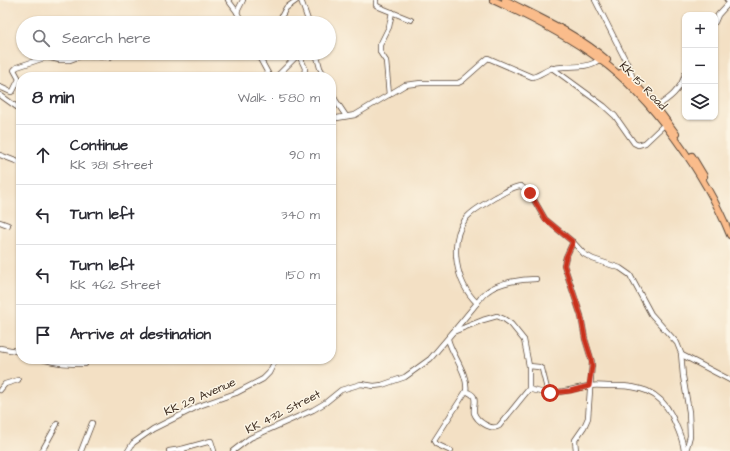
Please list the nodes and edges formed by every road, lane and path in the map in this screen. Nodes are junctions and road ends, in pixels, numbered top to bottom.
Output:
1 (228, 0) edge
2 (243, 0) edge
3 (297, 0) edge
4 (301, 0) edge
5 (376, 0) edge
6 (493, 0) edge
7 (505, 0) edge
8 (595, 0) edge
9 (727, 0) edge
10 (237, 12) junction
11 (392, 12) junction
12 (718, 15) edge
13 (239, 16) edge
14 (282, 16) edge
15 (307, 16) edge
16 (411, 20) dead end
17 (600, 59) junction
18 (38, 60) edge
19 (59, 60) edge
20 (70, 60) edge
21 (261, 60) edge
22 (292, 60) edge
23 (301, 60) edge
24 (318, 60) edge
25 (552, 68) junction
26 (267, 72) edge
27 (281, 72) edge
28 (305, 72) edge
29 (322, 72) edge
30 (16, 74) edge
31 (682, 82) edge
32 (635, 84) junction
33 (16, 85) edge
34 (0, 87) edge
35 (0, 95) edge
36 (389, 95) junction
37 (336, 101) edge
38 (16, 106) edge
39 (656, 107) junction
40 (346, 116) junction
41 (336, 118) edge
42 (666, 124) junction
43 (0, 155) edge
44 (16, 161) edge
45 (0, 222) edge
46 (730, 223) edge
47 (8, 225) dead end
48 (730, 235) edge
49 (573, 242) junction
50 (536, 279) dead end
51 (477, 303) junction
52 (453, 332) junction
53 (448, 338) junction
54 (0, 348) edge
55 (16, 351) edge
56 (682, 355) junction
57 (71, 364) edge
58 (85, 364) dead end
59 (274, 364) edge
60 (529, 366) junction
61 (18, 380) dead end
62 (730, 380) edge
63 (589, 386) junction
64 (0, 389) edge
65 (529, 389) junction
66 (466, 391) junction
67 (548, 393) junction
68 (92, 423) dead end
69 (56, 424) dead end
70 (441, 446) junction
71 (182, 450) edge
72 (42, 451) edge
73 (81, 451) edge
74 (128, 451) edge
75 (169, 451) edge
76 (214, 451) edge
77 (233, 451) edge
78 (437, 451) edge
79 (451, 451) edge
80 (576, 451) edge
81 (685, 451) edge

1 - 10 street
2 - 10 street
3 - 14 street
4 - 15 street
5 - 11 street
6 - 17 highway, KK 15 Road
7 - 32 highway, KK 15 Road
8 - 32 street
9 - 12 street
10 - 13 street
11 - 16 street
11 - 36 street
17 - 25 street
17 - 42 highway, KK 15 Road
18 - 30 street
19 - 20 street
21 - 26 street
22 - 27 street
23 - 28 street
24 - 29 street
25 - 36 street
25 - 42 street
31 - 39 street
32 - 39 highway, KK 15 Road
33 - 34 street
35 - 38 street
36 - 40 street
37 - 40 street
39 - 42 highway, KK 15 Road
40 - 41 street
42 - 46 highway, KK 15 Road
42 - 48 highway, KK 15 Road
43 - 44 street
45 - 47 street
49 - 51 street
49 - 56 street
49 - 63 street
50 - 51 street, KK 432 Street
51 - 52 street, KK 432 Street
52 - 53 street, KK 432 Street
52 - 60 street
53 - 66 street
53 - 77 street, KK 432 Street
54 - 55 street
56 - 62 street
56 - 81 street
57 - 58 street
59 - 74 street, KK 29 Avenue
60 - 65 street
60 - 67 street
61 - 64 street
63 - 67 street
63 - 80 street
63 - 81 street
65 - 66 street
65 - 67 street
66 - 70 street
68 - 73 street
69 - 72 street
70 - 78 street
70 - 79 street
71 - 75 street
71 - 76 street

